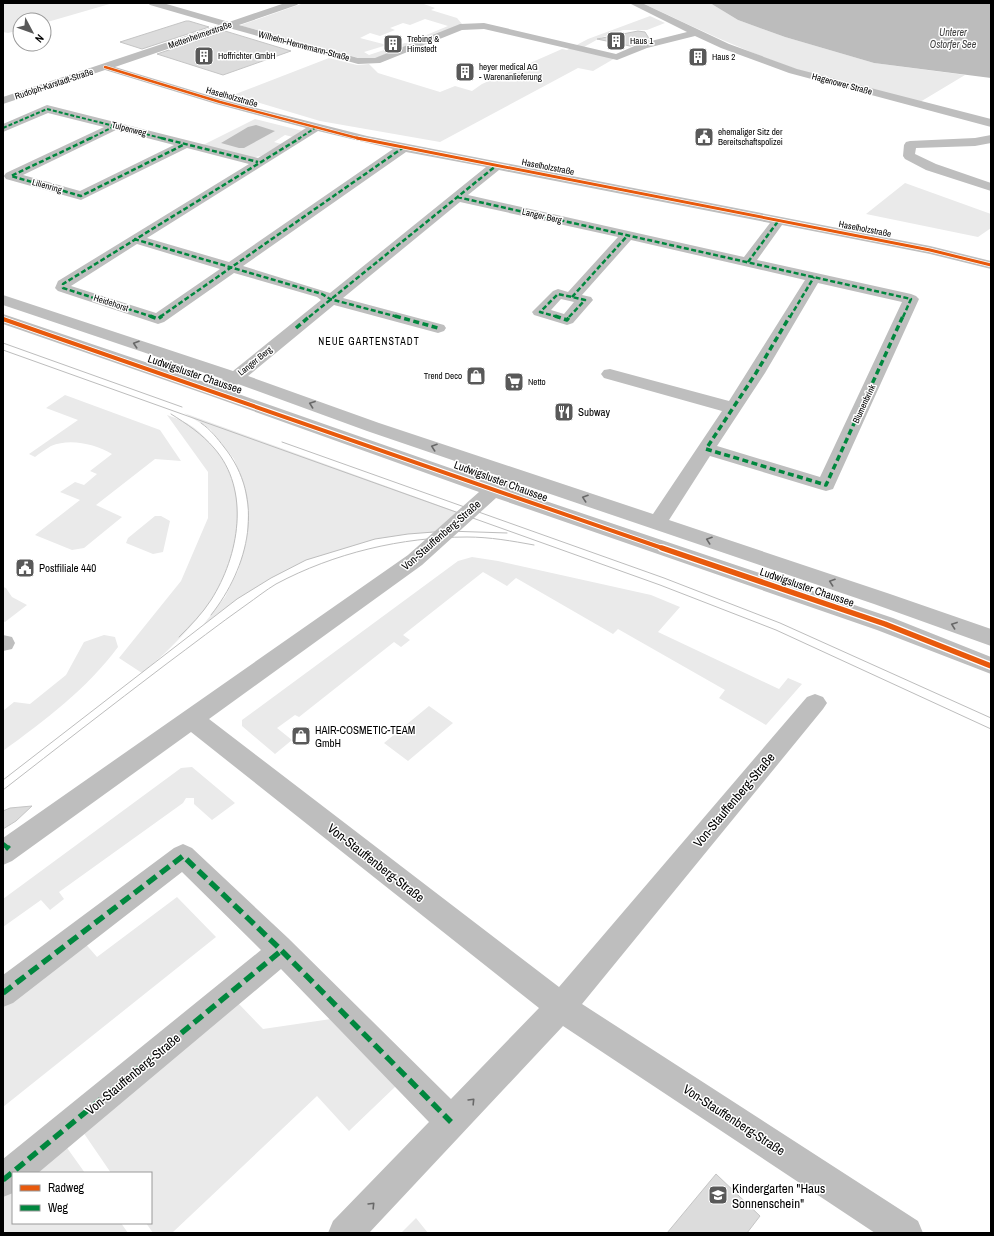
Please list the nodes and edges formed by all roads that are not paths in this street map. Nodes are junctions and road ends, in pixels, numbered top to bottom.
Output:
1 (153, 3) edge
2 (294, 3) edge
3 (634, 3) edge
4 (229, 25) junction
5 (697, 32) junction
6 (105, 67) junction
7 (3, 101) edge
8 (991, 123) edge
9 (115, 126) junction
10 (3, 128) edge
11 (316, 128) junction
12 (991, 139) edge
13 (185, 144) junction
14 (404, 147) junction
15 (258, 162) junction
16 (497, 165) junction
17 (991, 187) edge
18 (457, 197) junction
19 (779, 220) junction
20 (628, 235) junction
21 (134, 239) junction
22 (748, 262) junction
23 (991, 265) edge
24 (232, 268) junction
25 (814, 277) junction
26 (572, 297) dead end
27 (330, 299) junction
28 (3, 300) edge
29 (3, 319) edge
30 (438, 328) dead end
31 (610, 374) dead end
32 (236, 377) junction
33 (217, 392) junction
34 (733, 408) junction
35 (706, 449) junction
36 (511, 473) junction
37 (493, 490) junction
38 (657, 523) junction
39 (991, 638) edge
40 (991, 666) edge
41 (815, 703) dead end
42 (191, 718) junction
43 (5, 849) edge
44 (281, 951) junction
45 (3, 993) edge
46 (561, 1007) junction
47 (451, 1122) junction
48 (13, 1172) edge
49 (12, 1173) edge
50 (3, 1180) edge
51 (345, 1233) edge
52 (906, 1233) edge

1 - 4 street, Wilhelm-Hennemann-Straße
2 - 4 street, Mettenheimerstraße
3 - 5 street, Hagenower Straße
4 - 5 street, Wilhelm-Hennemann-Straße
4 - 6 street, Mettenheimerstraße
5 - 8 street, Hagenower Straße
6 - 7 street, Rudolph-Karstadt-Straße
6 - 11 street, Haselholzstraße
9 - 10 street, Tulpenweg
9 - 13 street, Tulpenweg
9 - 13 street, Lilienring
11 - 14 street, Haselholzstraße
11 - 15 street
12 - 17 street
13 - 15 street, Tulpenweg
14 - 16 street, Haselholzstraße
14 - 24 street, Heidehorst
15 - 21 street, Heidehorst
16 - 18 street, Langer Berg
16 - 19 street, Haselholzstraße
18 - 20 street, Langer Berg
18 - 27 street, Langer Berg
19 - 22 street
19 - 23 street, Haselholzstraße
20 - 22 street, Langer Berg
20 - 26 street
21 - 24 street
21 - 24 street, Heidehorst
22 - 25 street, Blumenbrink
24 - 27 street
25 - 34 street
25 - 35 street, Blumenbrink
27 - 30 street
27 - 32 street, Langer Berg
32 -> 28 street, Ludwigsluster Chaussee
29 - 33 street, Ludwigsluster Chaussee
31 - 34 street
32 - 33 street, Langer Berg
36 -> 32 street, Ludwigsluster Chaussee
33 - 37 street, Ludwigsluster Chaussee
34 - 35 street
35 - 38 street
36 - 37 street, Von-Stauffenberg-Straße
38 -> 36 street, Ludwigsluster Chaussee
37 - 40 street, Ludwigsluster Chaussee
37 - 42 street, Von-Stauffenberg-Straße
39 -> 38 street, Ludwigsluster Chaussee
41 - 46 street, Von-Stauffenberg-Straße
42 - 43 street, Von-Stauffenberg-Straße
42 - 46 street, Von-Stauffenberg-Straße
44 - 45 street
44 - 47 street
44 - 48 street, Von-Stauffenberg-Straße
47 -> 46 street, Von-Stauffenberg-Straße
46 - 52 street, Von-Stauffenberg-Straße
51 -> 47 street, Von-Stauffenberg-Straße
49 - 50 street, Von-Stauffenberg-Straße

